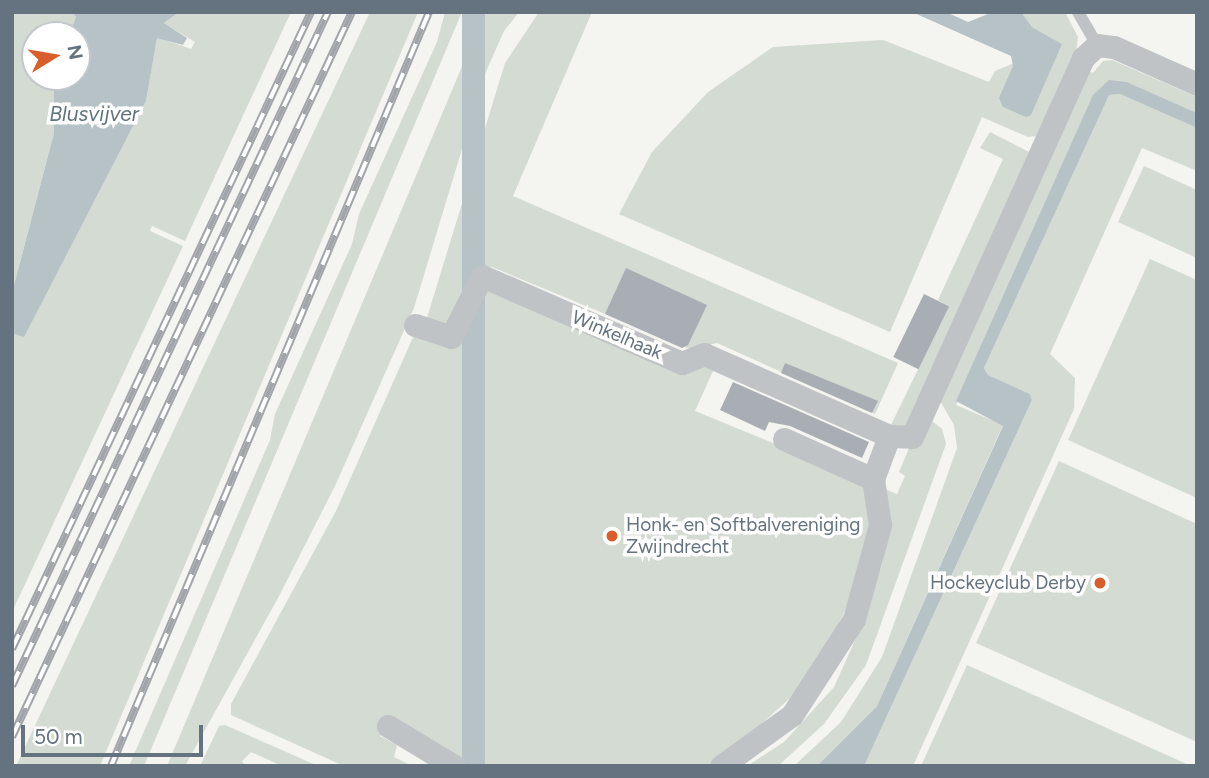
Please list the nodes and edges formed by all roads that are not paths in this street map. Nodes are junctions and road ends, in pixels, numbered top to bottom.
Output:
1 (1078, 12) edge
2 (1097, 45) junction
3 (1197, 84) edge
4 (415, 325) dead end
5 (889, 436) junction
6 (783, 439) dead end
7 (873, 479) junction
8 (387, 726) dead end
9 (454, 766) edge
10 (721, 766) edge

1 - 2 lane
2 - 3 street
2 - 5 street
4 - 5 street, Winkelhaak
5 - 7 street
6 - 7 street
7 - 10 street
8 - 9 street

